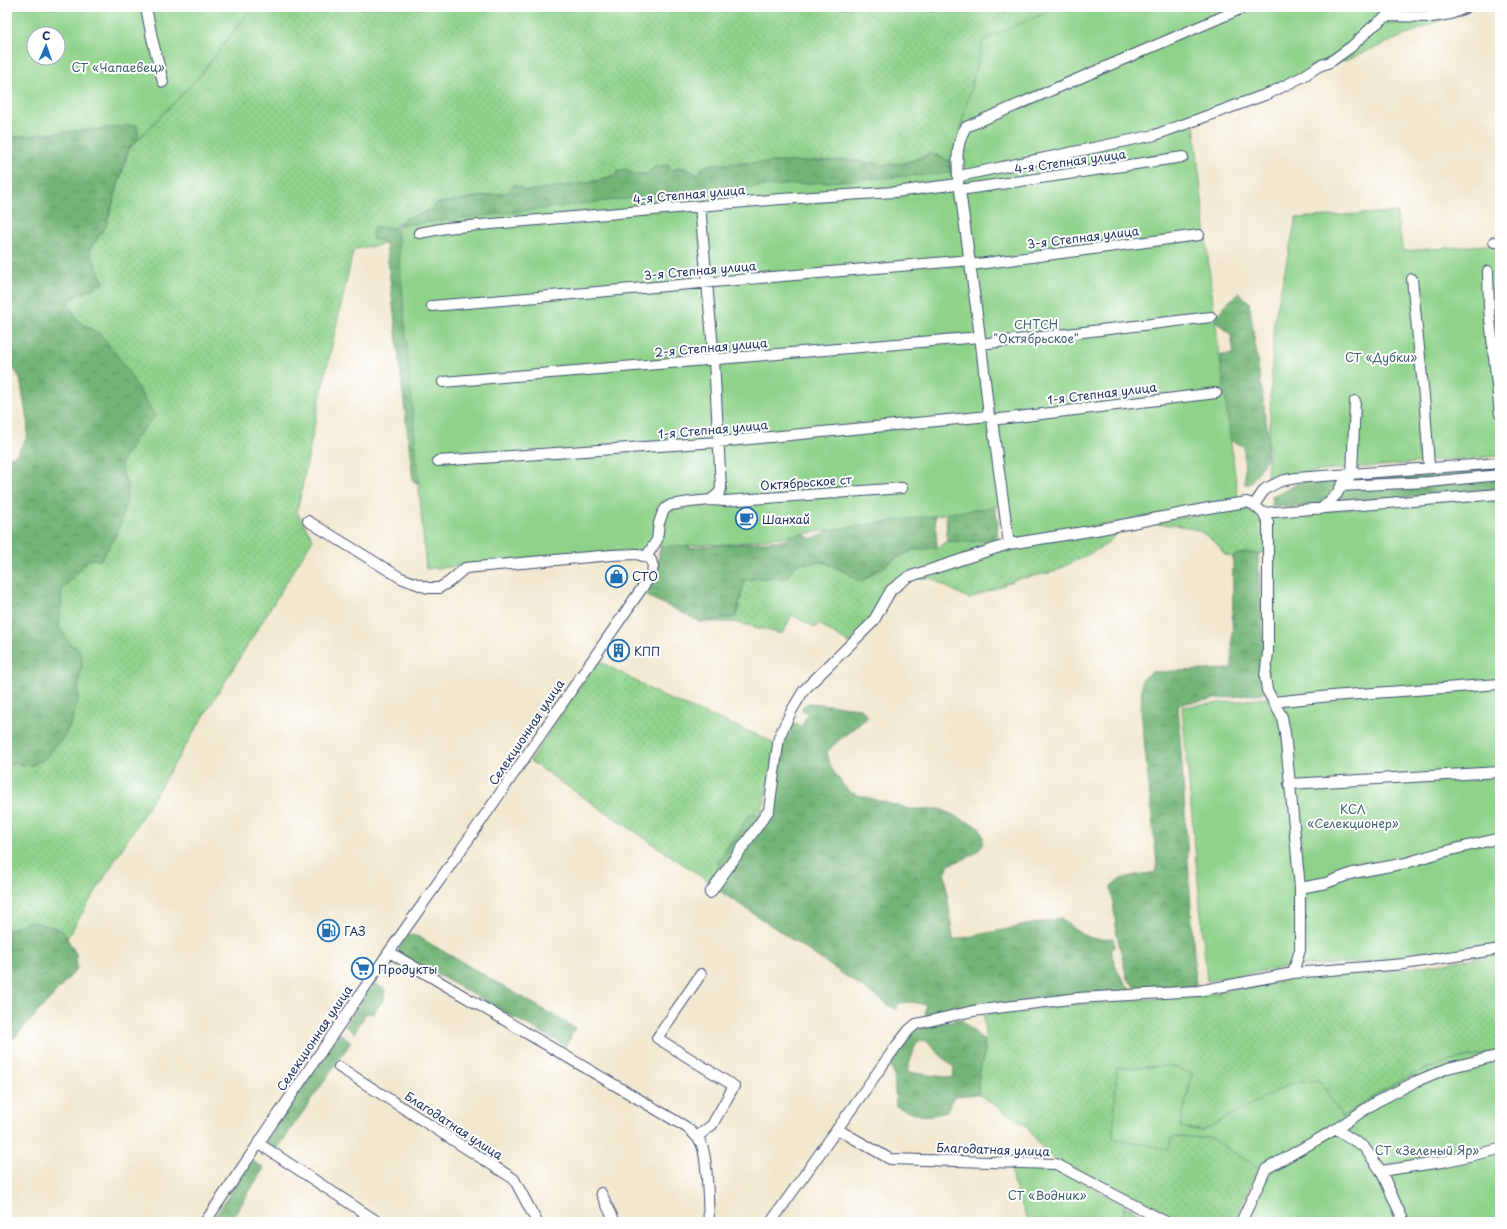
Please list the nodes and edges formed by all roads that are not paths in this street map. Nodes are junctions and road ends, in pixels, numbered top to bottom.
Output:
1 (146, 7) edge
2 (1245, 7) edge
3 (1467, 7) edge
4 (163, 82) dead end
5 (1183, 157) dead end
6 (959, 185) junction
7 (700, 206) junction
8 (419, 233) dead end
9 (1199, 236) dead end
10 (971, 263) junction
11 (1488, 271) dead end
12 (1412, 279) dead end
13 (707, 282) junction
14 (432, 306) dead end
15 (1211, 317) dead end
16 (981, 340) junction
17 (714, 360) junction
18 (443, 382) dead end
19 (1216, 393) dead end
20 (1355, 401) dead end
21 (1500, 414) edge
22 (991, 418) junction
23 (718, 442) junction
24 (438, 461) dead end
25 (1500, 463) edge
26 (1428, 467) junction
27 (1352, 474) junction
28 (1500, 475) edge
29 (1341, 486) junction
30 (902, 488) dead end
31 (1500, 494) edge
32 (711, 500) junction
33 (1254, 505) junction
34 (1321, 509) junction
35 (1263, 514) junction
36 (308, 521) dead end
37 (1009, 544) junction
38 (646, 557) junction
39 (1500, 684) edge
40 (1273, 702) junction
41 (1500, 772) edge
42 (1289, 784) junction
43 (1500, 838) edge
44 (1300, 888) junction
45 (710, 893) dead end
46 (1500, 949) edge
47 (389, 952) junction
48 (701, 974) dead end
49 (1293, 974) junction
50 (1500, 1055) edge
51 (338, 1067) dead end
52 (837, 1129) junction
53 (1336, 1129) junction
54 (697, 1137) junction
55 (258, 1143) junction
56 (1500, 1149) edge
57 (1381, 1172) junction
58 (602, 1193) dead end
59 (372, 1220) edge
60 (205, 1222) edge
61 (537, 1222) edge
62 (614, 1222) edge
63 (709, 1222) edge
64 (771, 1222) edge
65 (1166, 1222) edge
66 (1241, 1222) edge
67 (1404, 1222) edge

1 - 4 street
2 - 6 street
3 - 6 street
5 - 6 street, 4-я Степная улица
6 - 7 street, 4-я Степная улица
6 - 10 street
7 - 8 street, 4-я Степная улица
7 - 13 street
9 - 10 street, 3-я Степная улица
10 - 13 street, 3-я Степная улица
10 - 16 street
11 - 21 street
12 - 26 street
13 - 14 street, 3-я Степная улица
13 - 17 street
15 - 16 street, 2-я Степная улица
16 - 17 street, 2-я Степная улица
16 - 22 street
17 - 18 street, 2-я Степная улица
17 - 23 street
19 - 22 street, 1-я Степная улица
20 - 27 street
22 - 23 street, 1-я Степная улица
22 - 37 street
23 - 24 street, 1-я Степная улица
23 - 32 street
25 - 26 street
26 - 27 street
27 - 29 street
27 - 33 street
28 - 29 street
29 - 34 street
30 - 32 street, Октябрьское ст
31 - 34 street
32 - 38 street, Октябрьское ст
33 - 35 street
33 - 37 street
34 - 35 street
35 - 40 street
36 - 38 street
37 - 45 street
38 - 47 street, Селекционная улица
39 - 40 street
40 - 42 street
41 - 42 street
42 - 44 street
43 - 44 street
44 - 49 street
46 - 49 street
47 - 54 street
47 - 55 street, Селекционная улица
48 - 54 street
49 - 52 street
50 - 53 street
51 - 61 street, Благодатная улица
52 - 64 street
52 - 65 street, Благодатная улица
53 - 57 street
53 - 66 street
54 - 63 street
55 - 59 street
55 - 60 street, Селекционная улица
56 - 57 street
57 - 67 street
58 - 62 street

